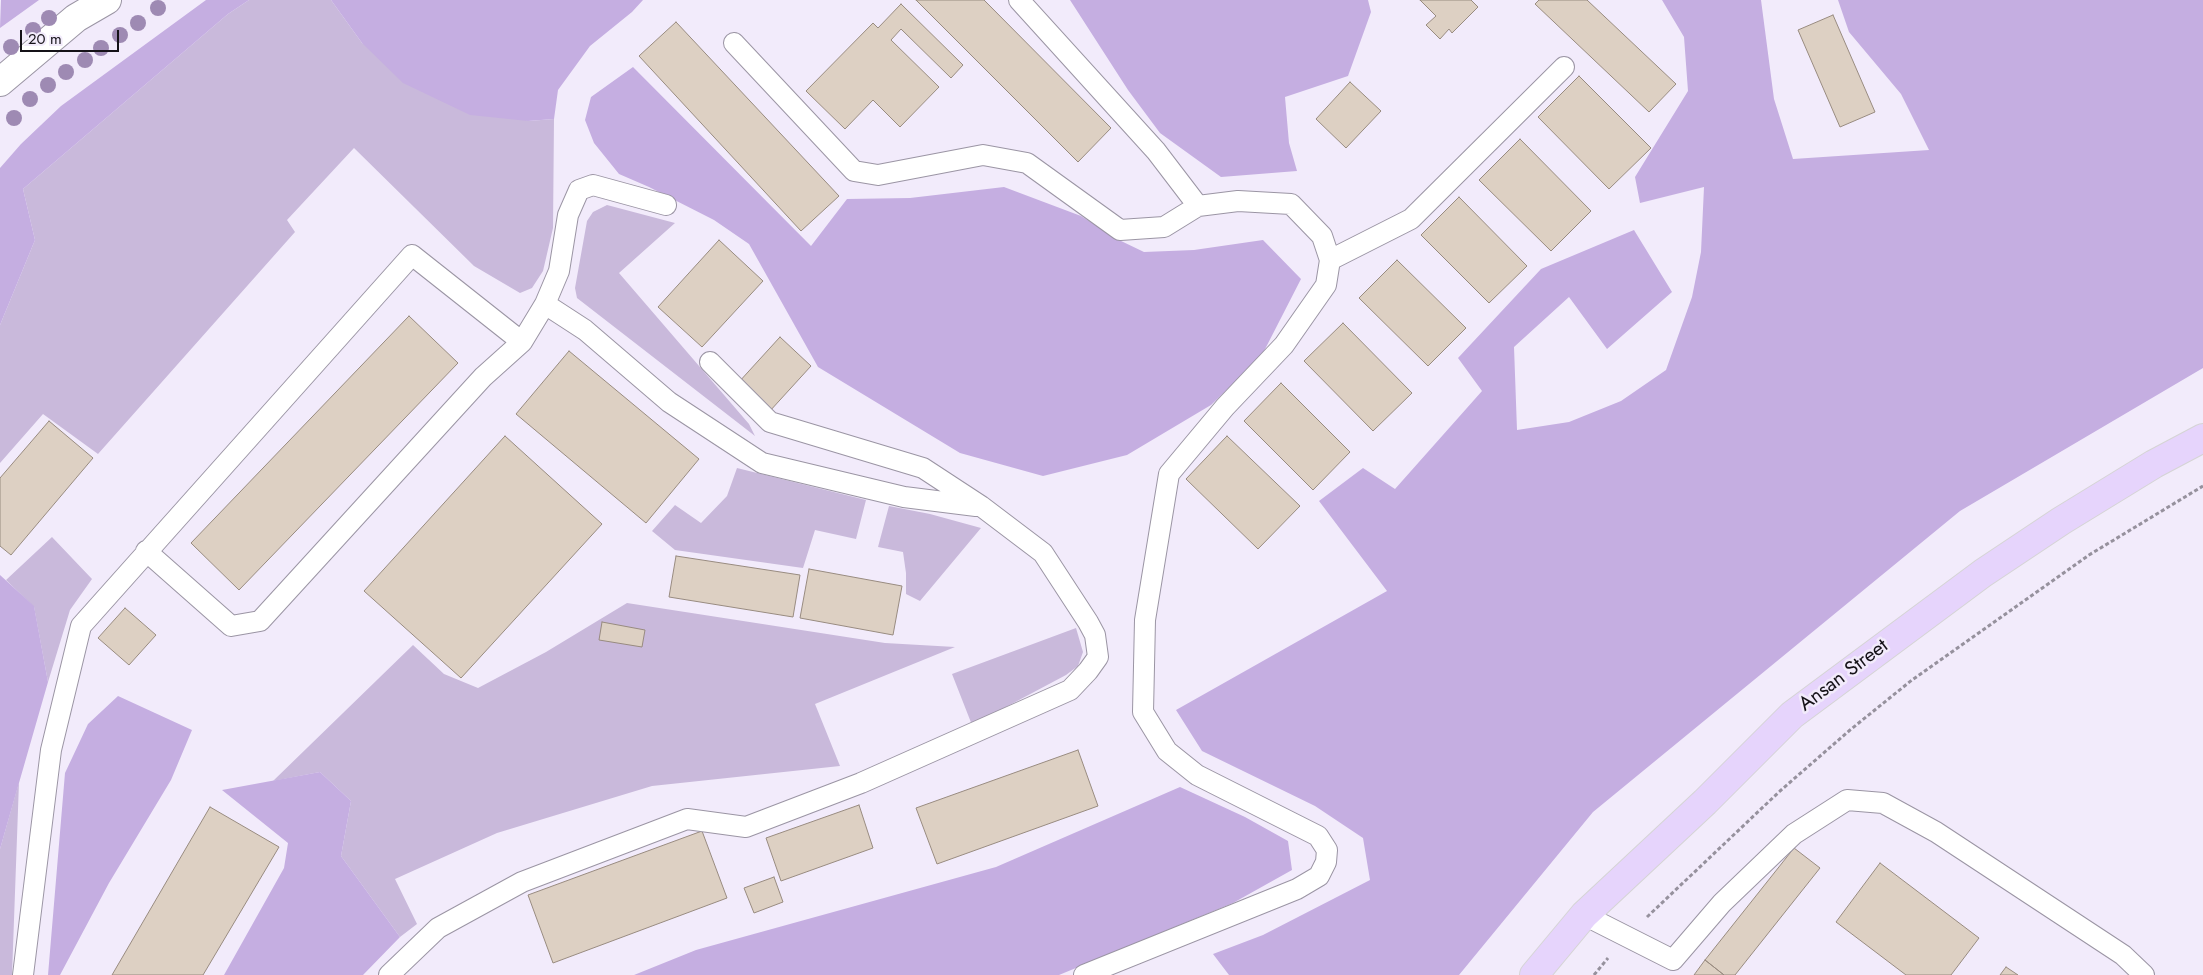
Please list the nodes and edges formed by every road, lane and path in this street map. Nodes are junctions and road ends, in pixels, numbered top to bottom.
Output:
1 (107, 0) edge
2 (1019, 0) edge
3 (734, 43) dead end
4 (1564, 66) dead end
5 (0, 82) edge
6 (666, 205) dead end
7 (1198, 206) junction
8 (1330, 260) junction
9 (545, 304) junction
10 (522, 342) junction
11 (710, 362) dead end
12 (2203, 438) edge
13 (2203, 486) edge
14 (981, 506) junction
15 (146, 551) junction
16 (1584, 915) junction
17 (1627, 936) junction
18 (23, 975) edge
19 (389, 975) edge
20 (1084, 975) edge
21 (1534, 975) edge
22 (1594, 975) edge
23 (2144, 975) edge

1 - 5 street
2 - 7 lane
3 - 7 lane
4 - 8 lane
6 - 9 lane
7 - 8 lane
8 - 20 lane
9 - 10 lane
9 - 14 lane
10 - 15 lane
10 - 15 lane
11 - 14 lane
12 - 16 main road, Ansan Street
13 - 17 path
14 - 19 lane
15 - 18 lane
16 - 17 lane
16 - 21 main road, Ansan Street
17 - 22 path
17 - 23 lane

